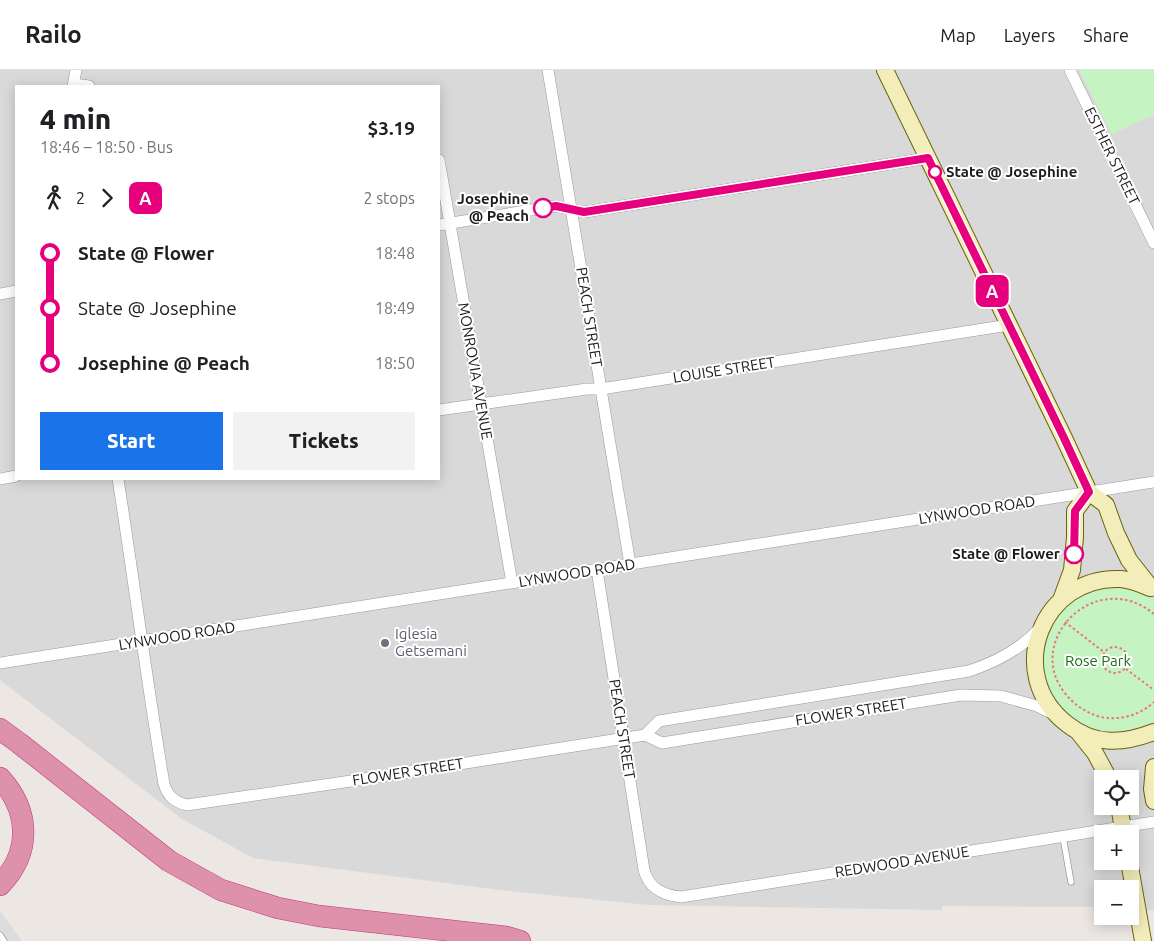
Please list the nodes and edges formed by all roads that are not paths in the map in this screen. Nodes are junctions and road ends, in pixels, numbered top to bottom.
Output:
1 (76, 70) edge
2 (548, 70) edge
3 (885, 70) edge
4 (1070, 70) edge
5 (73, 85) edge
6 (928, 158) junction
7 (440, 173) edge
8 (571, 209) junction
9 (444, 224) edge
10 (1154, 243) edge
11 (15, 291) edge
12 (0, 294) edge
13 (1009, 325) junction
14 (601, 389) junction
15 (481, 404) junction
16 (440, 410) edge
17 (15, 476) edge
18 (0, 479) edge
19 (118, 480) edge
20 (1154, 482) edge
21 (1089, 492) junction
22 (630, 564) junction
23 (596, 570) junction
24 (512, 582) junction
25 (1152, 589) edge
26 (1061, 600) junction
27 (1042, 627) junction
28 (142, 641) junction
29 (0, 664) edge
30 (842, 691) junction
31 (845, 713) junction
32 (1056, 715) junction
33 (0, 729) edge
34 (1154, 732) edge
35 (1079, 733) junction
36 (645, 735) junction
37 (623, 738) junction
38 (1154, 766) edge
39 (1105, 770) edge
40 (0, 778) edge
41 (1154, 801) edge
42 (1154, 822) edge
43 (1139, 826) edge
44 (1094, 833) edge
45 (1063, 837) junction
46 (1131, 870) edge
47 (1071, 882) dead end
48 (0, 885) edge
49 (653, 887) joint
50 (0, 935) edge
51 (4, 941) edge
52 (520, 941) edge
53 (1143, 941) edge

1 - 5 street
2 - 8 street, PEACH STREET
3 - 6 main road
4 - 10 street, ESTHER STREET
6 - 8 street
6 - 13 main road
7 - 9 street, MONROVIA AVENUE
8 - 9 street
8 - 14 street, PEACH STREET
9 - 15 street, MONROVIA AVENUE
11 - 12 street
13 - 14 street, LOUISE STREET
13 - 21 main road
14 - 15 street, LOUISE STREET
14 - 22 street, PEACH STREET
15 - 16 street, LOUISE STREET
15 - 24 street, MONROVIA AVENUE
17 - 18 street
19 - 28 street
20 - 21 street, LYNWOOD ROAD
21 - 22 street, LYNWOOD ROAD
21 - 25 main road
21 - 26 main road
22 - 23 street, LYNWOOD ROAD
23 - 24 street, LYNWOOD ROAD
23 - 37 street, PEACH STREET
24 - 28 street, LYNWOOD ROAD
25 - 26 main road
26 - 27 main road
27 - 30 street, FLOWER STREET
27 - 32 main road
28 - 29 street, LYNWOOD ROAD
28 - 37 street, FLOWER STREET
30 - 31 street
30 - 36 street, FLOWER STREET
31 - 32 street, FLOWER STREET
31 - 36 street, FLOWER STREET
32 - 35 main road
33 - 52 highway
34 - 35 main road
35 - 39 main road
36 - 37 street, FLOWER STREET
37 - 49 street, PEACH STREET
38 - 41 main road
40 - 48 highway
42 - 43 street, REDWOOD AVENUE
44 - 45 street, REDWOOD AVENUE
45 - 47 lane
45 - 49 street, REDWOOD AVENUE
46 - 53 main road
50 - 51 lane

